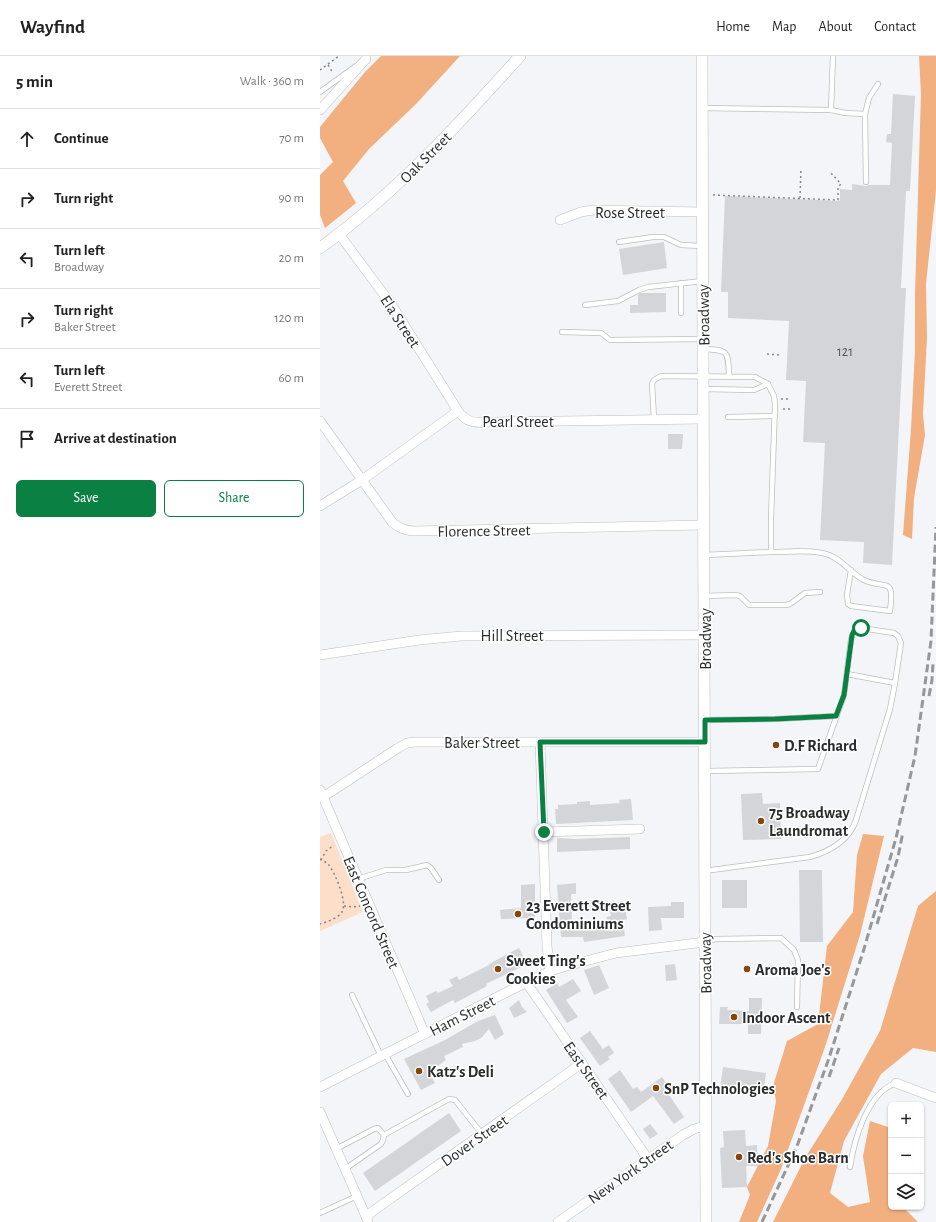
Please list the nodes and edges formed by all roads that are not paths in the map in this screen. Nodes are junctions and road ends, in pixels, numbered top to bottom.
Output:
1 (520, 56) edge
2 (702, 56) edge
3 (833, 56) edge
4 (368, 57) edge
5 (878, 84) dead end
6 (320, 92) edge
7 (702, 108) junction
8 (320, 110) edge
9 (832, 110) junction
10 (865, 114) junction
11 (866, 182) dead end
12 (702, 212) junction
13 (560, 220) dead end
14 (340, 234) junction
15 (619, 242) dead end
16 (702, 246) junction
17 (320, 248) edge
18 (703, 281) junction
19 (681, 283) junction
20 (585, 304) dead end
21 (681, 313) dead end
22 (562, 332) dead end
23 (703, 344) junction
24 (703, 376) junction
25 (729, 376) junction
26 (768, 384) junction
27 (703, 389) junction
28 (458, 411) junction
29 (775, 416) junction
30 (728, 417) dead end
31 (703, 419) junction
32 (654, 420) junction
33 (320, 421) edge
34 (362, 480) junction
35 (320, 506) edge
36 (703, 525) junction
37 (771, 552) junction
38 (704, 555) junction
39 (851, 570) junction
40 (820, 592) dead end
41 (704, 596) junction
42 (704, 635) junction
43 (320, 655) edge
44 (847, 674) junction
45 (895, 683) junction
46 (836, 716) junction
47 (705, 720) junction
48 (540, 742) junction
49 (705, 742) junction
50 (705, 771) junction
51 (322, 793) edge
52 (640, 829) dead end
53 (544, 832) junction
54 (704, 870) junction
55 (358, 879) junction
56 (439, 880) dead end
57 (705, 942) junction
58 (550, 971) junction
59 (526, 982) junction
60 (352, 995) dead end
61 (797, 1007) dead end
62 (425, 1034) junction
63 (383, 1055) junction
64 (582, 1063) junction
65 (896, 1083) joint
66 (320, 1087) edge
67 (408, 1094) dead end
68 (936, 1098) edge
69 (320, 1112) edge
70 (705, 1126) junction
71 (384, 1134) junction
72 (482, 1135) junction
73 (336, 1149) junction
74 (648, 1159) junction
75 (850, 1167) dead end
76 (345, 1169) junction
77 (357, 1196) junction
78 (320, 1213) edge
79 (367, 1219) edge
80 (558, 1222) edge
81 (706, 1222) edge

1 - 14 street, Oak Street
2 - 7 street, Broadway
3 - 9 lane
4 - 6 lane
4 - 8 street
5 - 10 lane
7 - 9 lane
7 - 12 street, Broadway
9 - 10 lane
10 - 11 lane
12 - 13 street, Rose Street
12 - 16 street, Broadway
14 - 17 street, Oak Street
14 - 28 street, Ela Street
15 - 16 lane
16 - 18 street, Broadway
18 - 19 lane
18 - 23 street, Broadway
19 - 20 lane
19 - 21 lane
22 - 23 lane
23 - 24 street, Broadway
23 - 25 lane
24 - 25 lane
24 - 27 street, Broadway
24 - 32 lane
25 - 26 lane
26 - 27 lane
26 - 29 lane
27 - 31 street, Broadway
28 - 32 street, Pearl Street
28 - 34 street, Pearl Street
29 - 30 lane
29 - 37 lane
31 - 32 street, Pearl Street
31 - 36 street, Broadway
33 - 34 street, Florence Street
34 - 35 street, Pearl Street
34 - 36 street, Florence Street
36 - 38 street, Broadway
37 - 38 lane
37 - 39 lane
38 - 41 street, Broadway
39 - 39 lane
40 - 41 lane
41 - 42 street, Broadway
42 - 43 street, Hill Street
42 - 47 street, Broadway
44 - 45 lane
44 - 45 lane
44 - 46 lane
45 - 54 lane
46 - 47 lane
46 - 50 lane
47 - 49 street, Broadway
48 - 49 street, Baker Street
48 - 51 street, Baker Street
48 - 53 street
49 - 50 street, Broadway
50 - 54 street, Broadway
51 - 55 street, East Concord Street
52 - 53 street
53 - 58 street
54 - 57 street, Broadway
55 - 56 lane
55 - 62 street, East Concord Street
57 - 58 street, Ham Street
57 - 61 lane
57 - 70 street, Broadway
58 - 59 street, Ham Street
59 - 62 street, Ham Street
59 - 64 street, East Street
60 - 63 lane
62 - 63 street, Ham Street
63 - 66 street, Ham Street
63 - 67 lane
64 - 72 street, Dover Street
64 - 74 street, East Street
65 - 68 street
65 - 75 lane
69 - 73 street
70 - 74 street, New York Street
70 - 81 street, Broadway
71 - 72 lane
71 - 73 lane
71 - 76 lane
72 - 79 street, Dover Street
73 - 76 street
74 - 80 street, New York Street
76 - 77 street
77 - 78 lane
77 - 79 street

